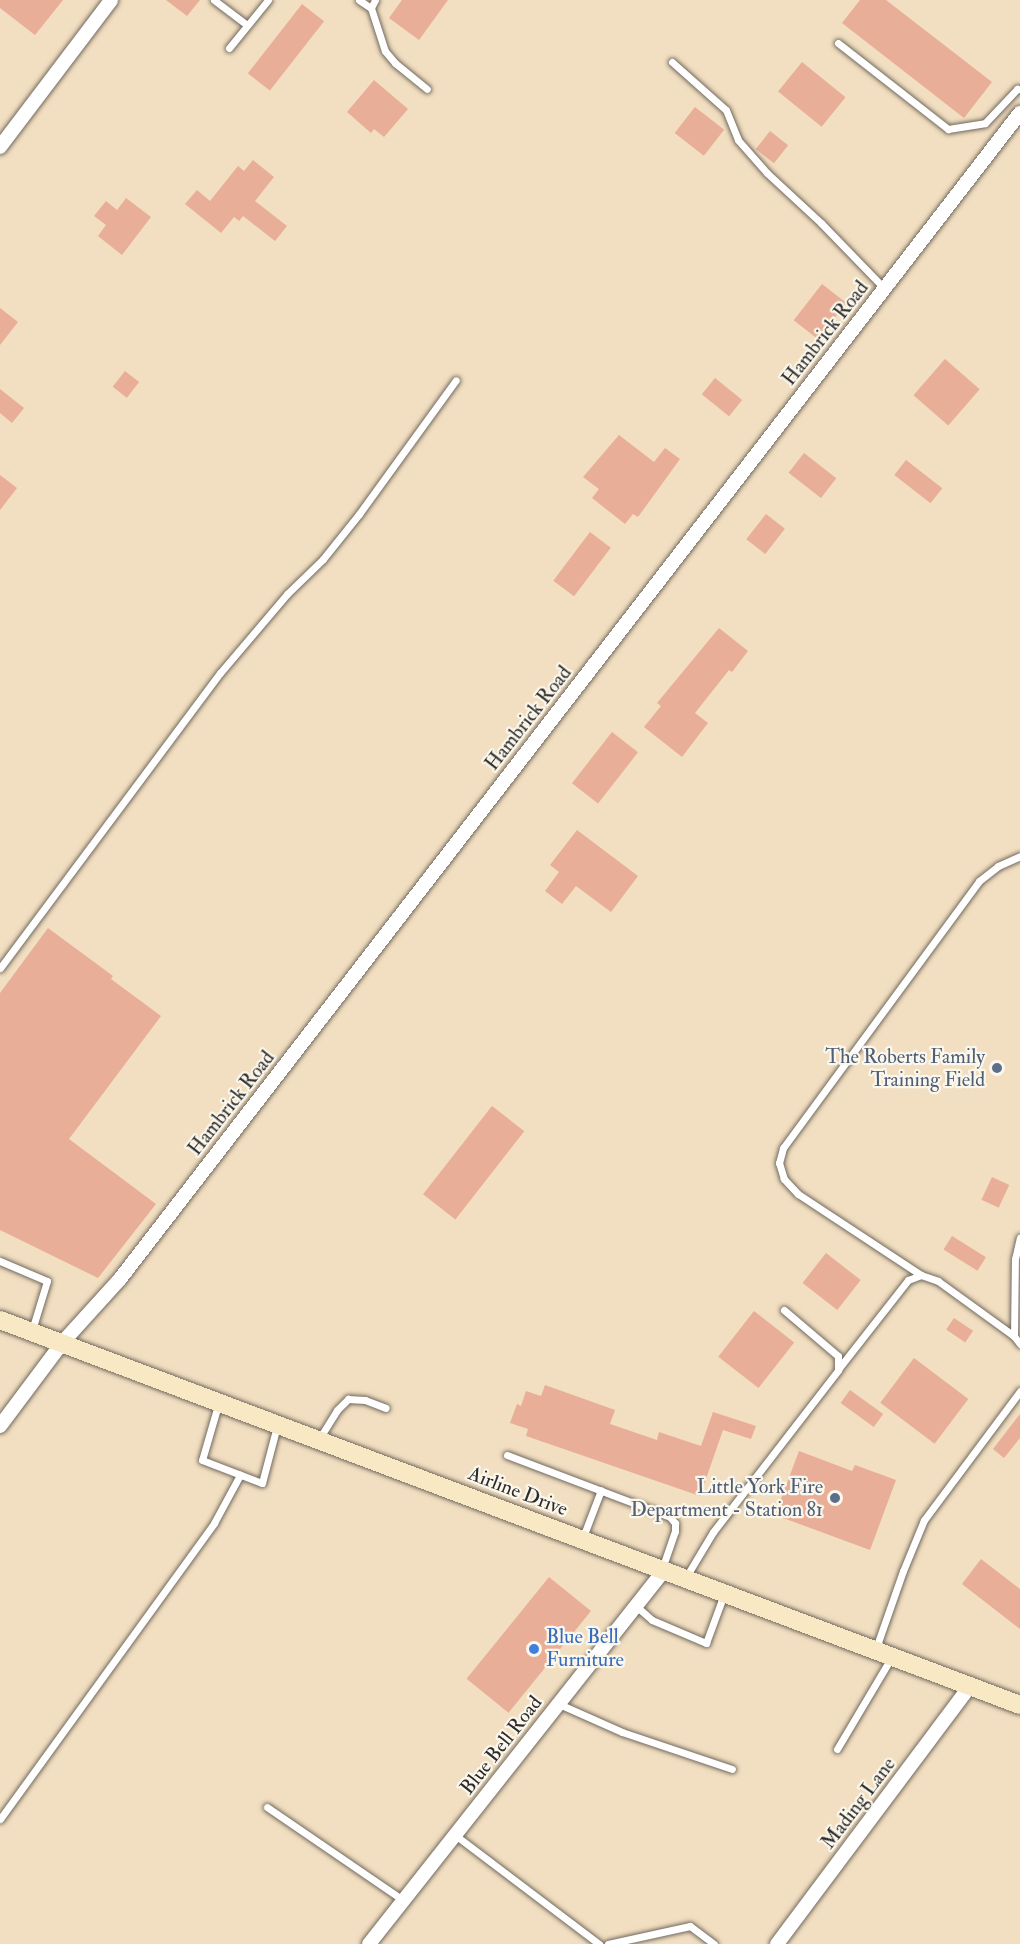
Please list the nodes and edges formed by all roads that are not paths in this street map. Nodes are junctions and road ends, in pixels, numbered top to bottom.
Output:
1 (111, 0) edge
2 (214, 0) edge
3 (268, 0) edge
4 (359, 0) edge
5 (375, 0) edge
6 (371, 8) junction
7 (248, 26) junction
8 (838, 43) dead end
9 (229, 48) dead end
10 (672, 62) dead end
11 (427, 89) dead end
12 (1020, 89) edge
13 (1020, 113) edge
14 (0, 147) edge
15 (884, 288) junction
16 (456, 380) dead end
17 (1020, 856) edge
18 (0, 968) edge
19 (1020, 1238) edge
20 (0, 1261) edge
21 (921, 1275) junction
22 (784, 1310) dead end
23 (0, 1320) edge
24 (31, 1332) junction
25 (1014, 1336) junction
26 (62, 1343) junction
27 (1020, 1344) edge
28 (838, 1370) junction
29 (1020, 1391) edge
30 (219, 1402) junction
31 (386, 1408) dead end
32 (277, 1424) junction
33 (0, 1426) edge
34 (319, 1440) junction
35 (507, 1455) dead end
36 (240, 1474) junction
37 (601, 1490) junction
38 (582, 1540) junction
39 (663, 1570) junction
40 (685, 1579) junction
41 (724, 1593) junction
42 (636, 1606) junction
43 (884, 1653) junction
44 (971, 1685) junction
45 (559, 1704) junction
46 (1020, 1704) edge
47 (837, 1749) dead end
48 (732, 1769) dead end
49 (267, 1807) dead end
50 (0, 1819) edge
51 (455, 1835) junction
52 (404, 1900) junction
53 (376, 1942) edge
54 (599, 1944) edge
55 (608, 1944) edge
56 (714, 1944) edge
57 (777, 1944) edge

1 - 14 street
2 - 7 lane
3 - 7 lane
4 - 6 lane
5 - 6 lane
6 - 11 lane
7 - 9 lane
8 - 12 lane
10 - 15 lane
13 - 15 street, Hambrick Road
15 - 26 street, Hambrick Road
16 - 18 lane
17 - 21 lane
19 - 25 lane
20 - 24 lane
21 - 25 lane
21 - 28 lane
22 - 28 lane
23 - 24 main road, Airline Drive
24 - 26 main road, Airline Drive
25 - 27 lane
26 - 30 main road, Airline Drive
26 - 33 street, Hambrick Road
28 - 40 lane
29 - 43 lane
30 - 32 main road, Airline Drive
30 - 36 lane
31 - 34 lane
32 - 34 main road, Airline Drive
32 - 36 lane
34 - 38 main road, Airline Drive
35 - 37 lane
36 - 50 lane
37 - 38 lane
37 - 39 lane
38 - 39 main road, Airline Drive
39 - 40 main road, Airline Drive
39 - 42 street, Blue Bell Road
40 - 41 main road, Airline Drive
41 - 42 lane
41 - 43 main road, Airline Drive
42 - 45 street, Blue Bell Road
43 - 44 main road, Airline Drive
43 - 47 lane
44 - 46 main road, Airline Drive
44 - 57 street, Mading Lane
45 - 48 lane
45 - 51 street, Blue Bell Road
49 - 52 lane
51 - 52 street, Blue Bell Road
51 - 54 lane
52 - 53 street, Blue Bell Road
55 - 56 lane

